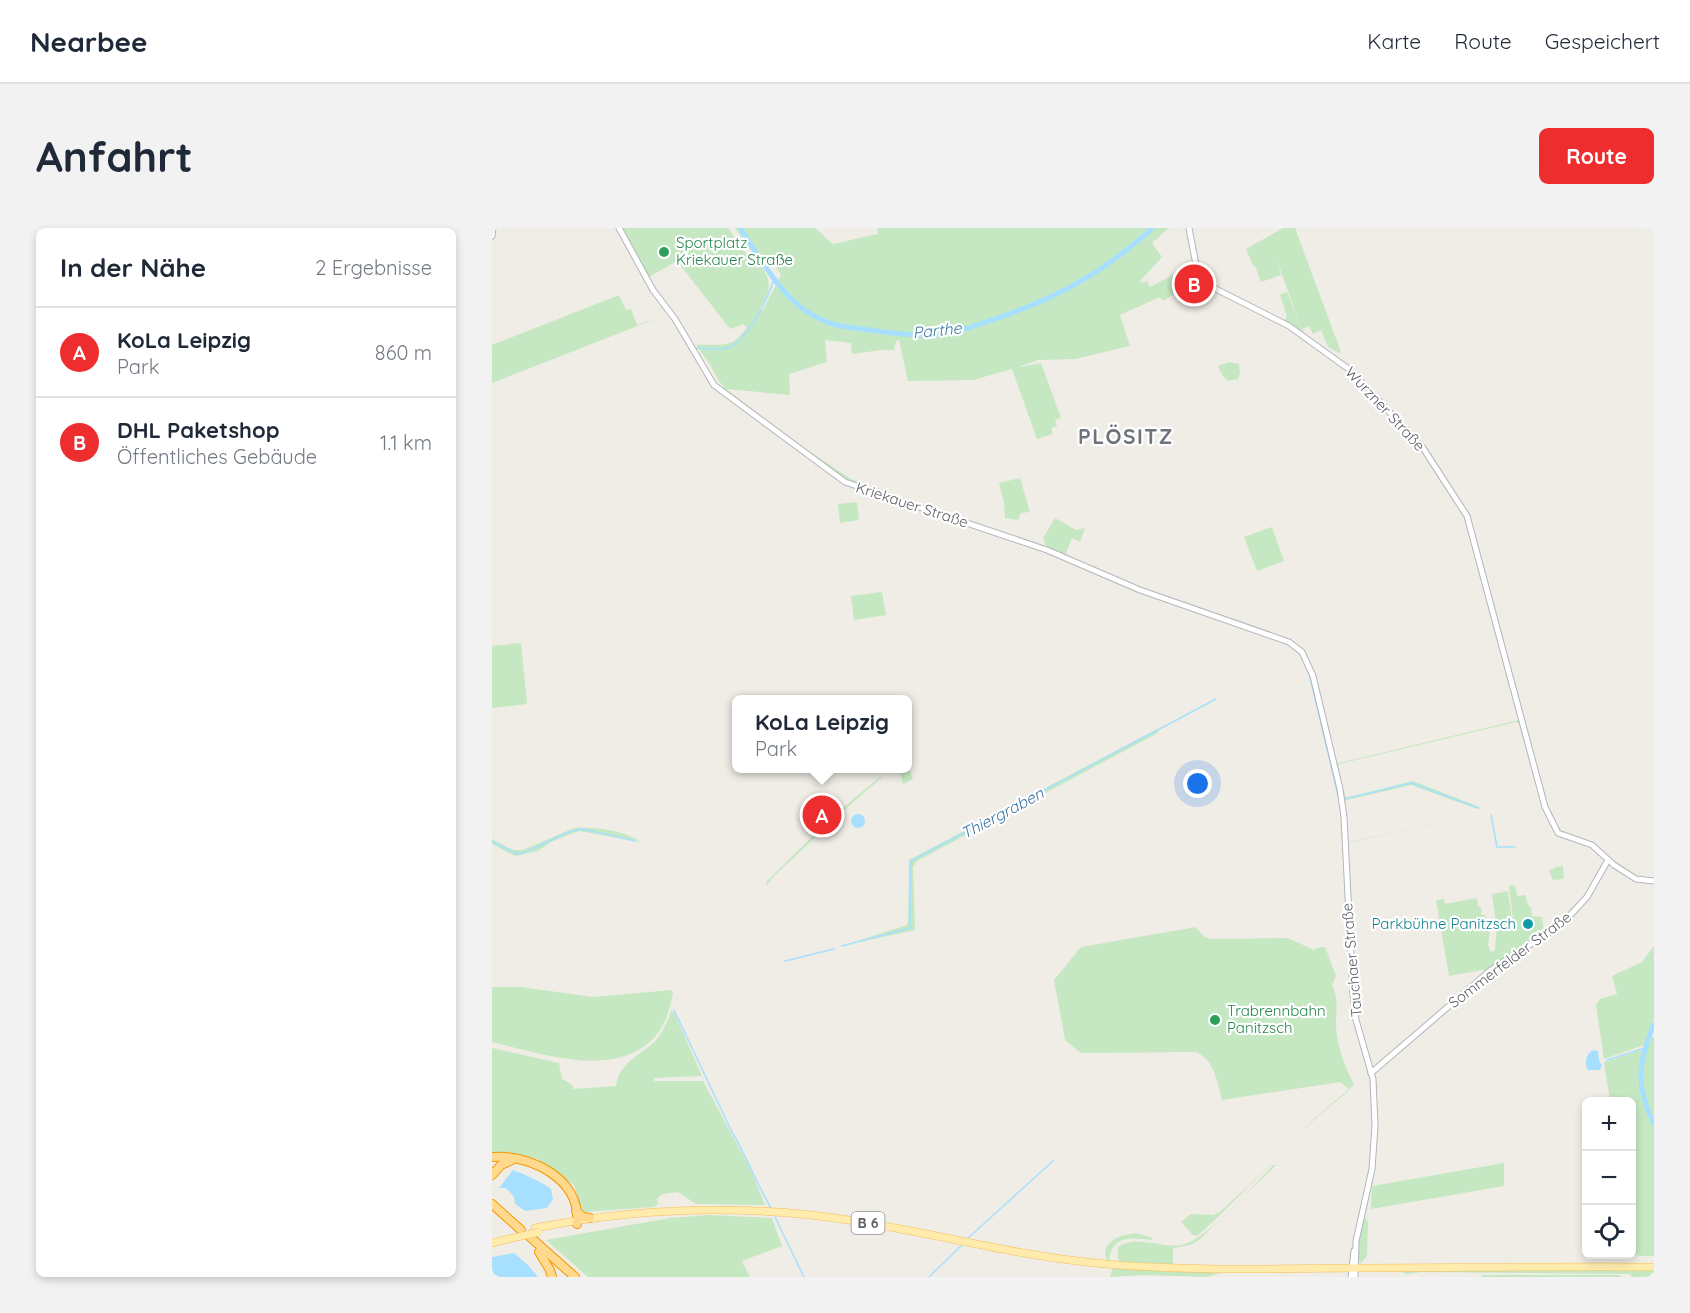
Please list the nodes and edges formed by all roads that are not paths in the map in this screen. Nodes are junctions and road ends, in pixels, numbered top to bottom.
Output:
1 (493, 228) edge
2 (619, 228) edge
3 (1189, 228) edge
4 (492, 236) edge
5 (1302, 652) joint
6 (1608, 860) junction
7 (1654, 881) edge
8 (1371, 1072) junction
9 (492, 1157) edge
10 (519, 1159) junction
11 (492, 1175) edge
12 (492, 1197) edge
13 (494, 1209) edge
14 (691, 1211) junction
15 (590, 1218) joint
16 (576, 1220) junction
17 (522, 1234) junction
18 (506, 1237) junction
19 (492, 1239) edge
20 (492, 1243) edge
21 (539, 1252) junction
22 (1654, 1267) edge
23 (1354, 1268) junction
24 (1339, 1269) junction
25 (552, 1277) edge
26 (567, 1277) edge
27 (575, 1277) edge
28 (1352, 1277) edge

1 - 4 street
2 - 5 street, Kriekauer Straße
3 - 6 street, Wurzner Straße
5 - 8 street, Tauchaer Straße
6 - 7 street
6 - 8 street, Sommerfelder Straße
8 - 23 street, Tauchaer Straße
9 - 10 highway
10 - 11 highway
10 - 16 highway
12 - 13 highway
13 - 17 highway
14 - 15 main road, B 6
14 - 16 main road, B 6
14 - 24 main road, B 6
15 - 16 highway
16 - 18 main road, B 6, bridge
17 - 21 highway
17 - 27 highway
18 - 19 main road, B 6
18 - 20 main road, B 6
21 - 25 highway
21 - 26 highway
22 - 23 main road, B 6
23 - 24 main road, B 6
23 - 28 street, Tauchaer Straße
24 - 28 street

